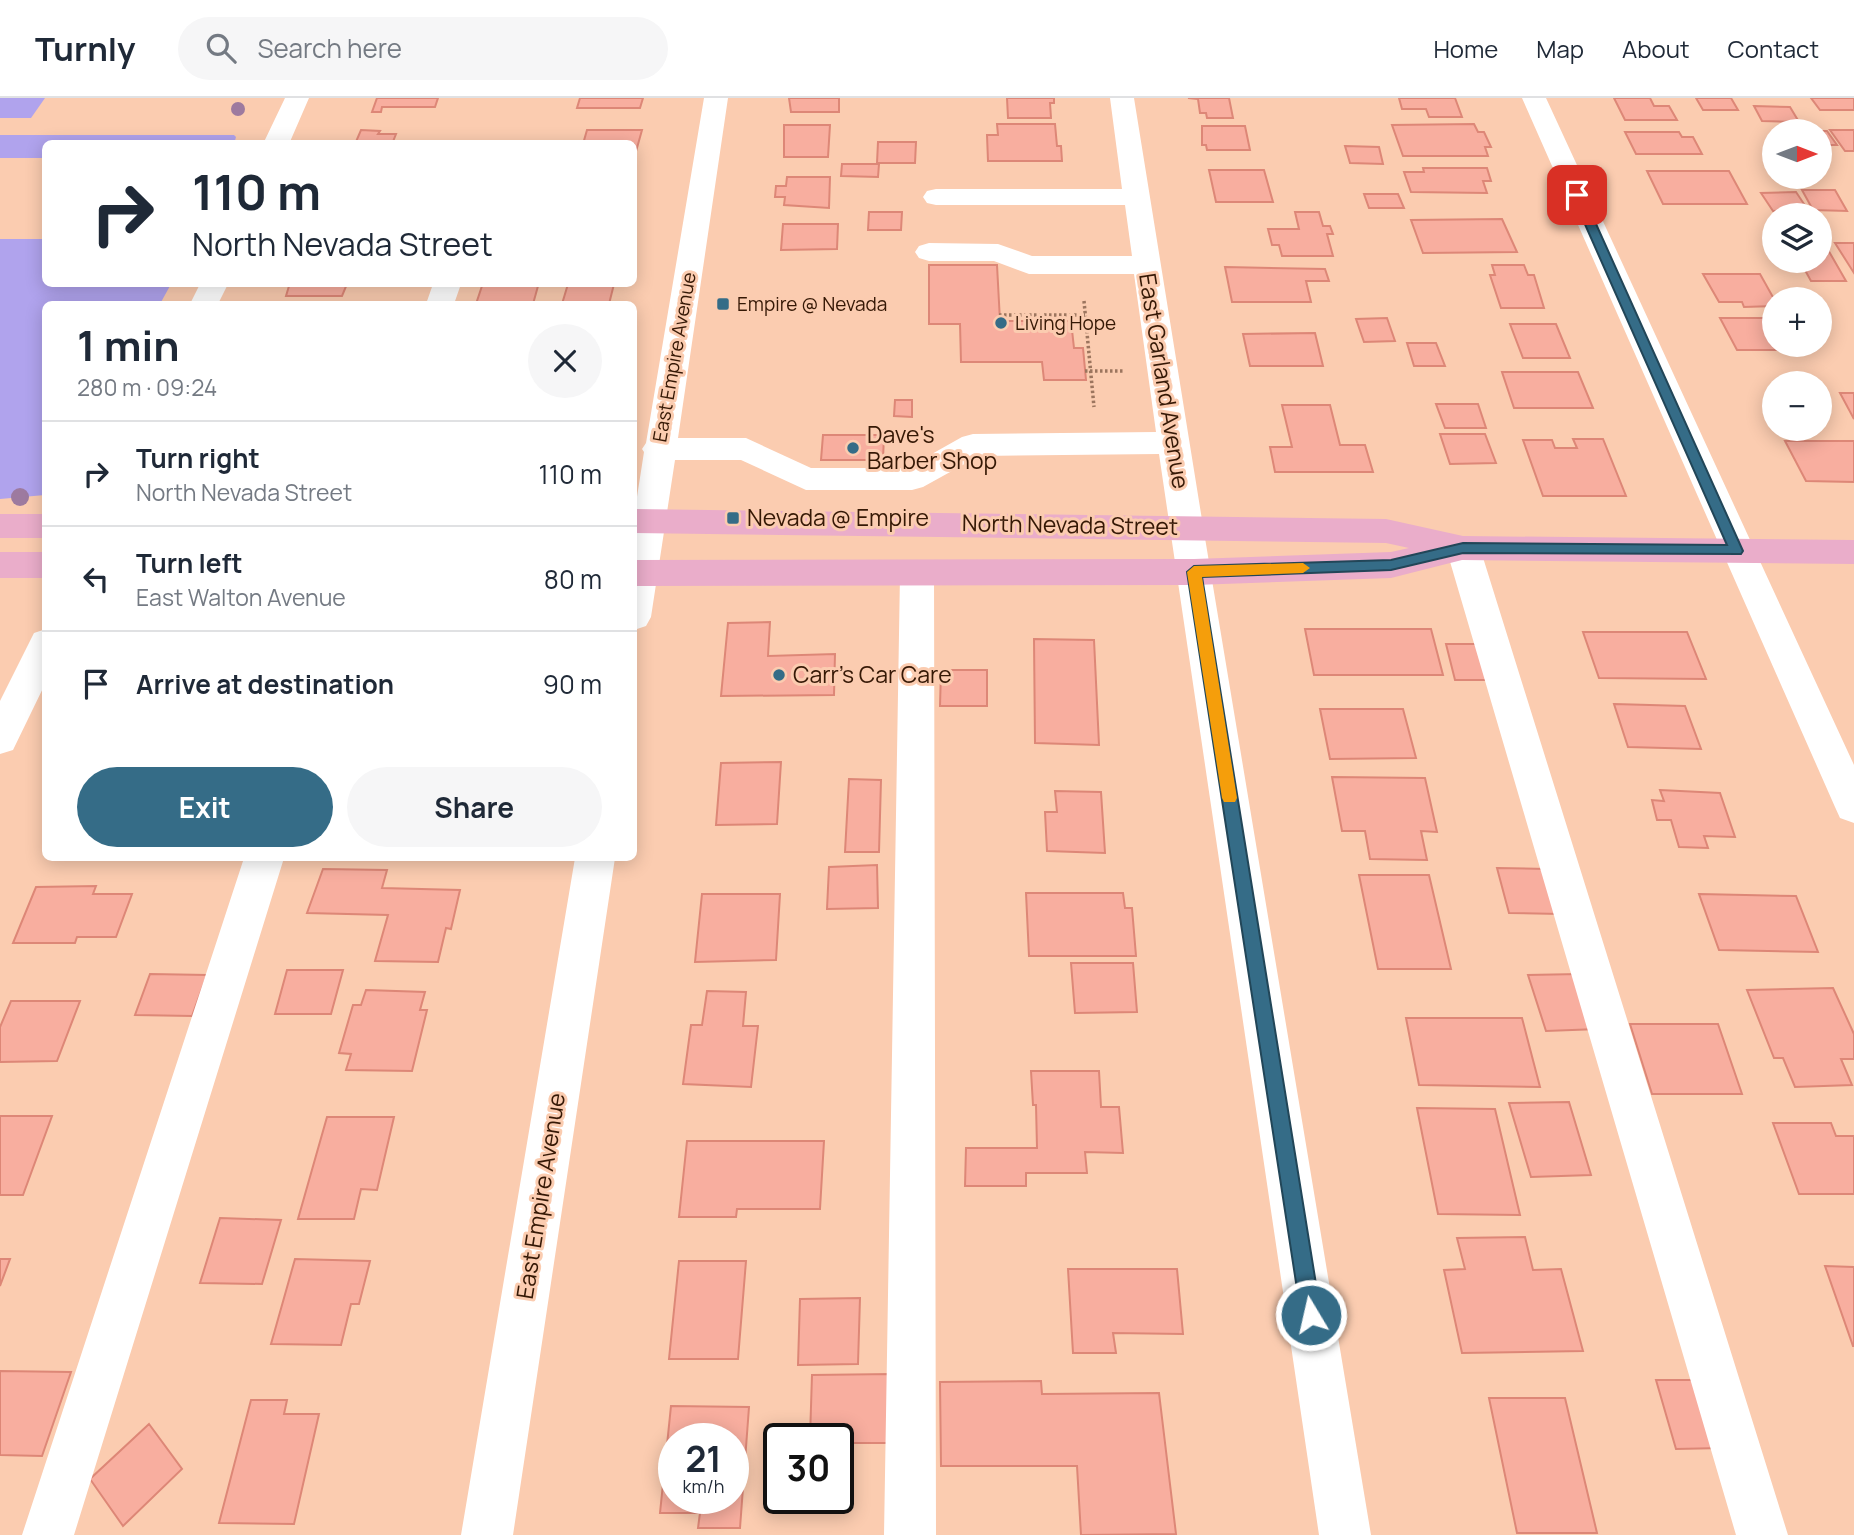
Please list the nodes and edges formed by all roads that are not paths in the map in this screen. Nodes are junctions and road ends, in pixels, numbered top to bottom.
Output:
1 (297, 98) edge
2 (716, 98) edge
3 (1122, 98) edge
4 (1534, 98) edge
5 (278, 140) edge
6 (936, 197) dead end
7 (1137, 197) junction
8 (929, 252) dead end
9 (1147, 265) junction
10 (1174, 443) junction
11 (658, 449) junction
12 (641, 521) edge
13 (0, 526) edge
14 (42, 526) edge
15 (1186, 526) junction
16 (1463, 548) junction
17 (1736, 551) junction
18 (1854, 552) edge
19 (637, 563) edge
20 (0, 565) edge
21 (42, 565) edge
22 (1194, 572) junction
23 (637, 573) edge
24 (917, 574) junction
25 (42, 651) edge
26 (0, 739) edge
27 (1854, 807) edge
28 (263, 861) edge
29 (595, 861) edge
30 (48, 1535) edge
31 (488, 1535) edge
32 (910, 1535) edge
33 (1345, 1535) edge
34 (1762, 1535) edge

1 - 5 street
2 - 11 street, East Empire Avenue
3 - 7 street, East Garland Avenue
4 - 17 street
6 - 7 street
7 - 9 street, East Garland Avenue
8 - 9 street
9 - 10 street, East Garland Avenue
10 - 11 street
10 - 15 street, East Garland Avenue
11 - 12 street, East Empire Avenue
12 - 15 main road, North Nevada Street
12 - 19 street, East Empire Avenue
13 - 14 main road
15 - 16 main road, North Nevada Street
15 - 22 street, East Garland Avenue
16 - 17 main road, North Nevada Street
16 - 22 main road, North Nevada Street
16 - 34 street
17 - 18 main road, North Nevada Street
17 - 27 street
20 - 21 main road
22 - 24 main road, North Nevada Street
22 - 33 street, East Garland Avenue
23 - 24 main road, North Nevada Street
24 - 32 street
25 - 26 street
28 - 30 street
29 - 31 street, East Empire Avenue

